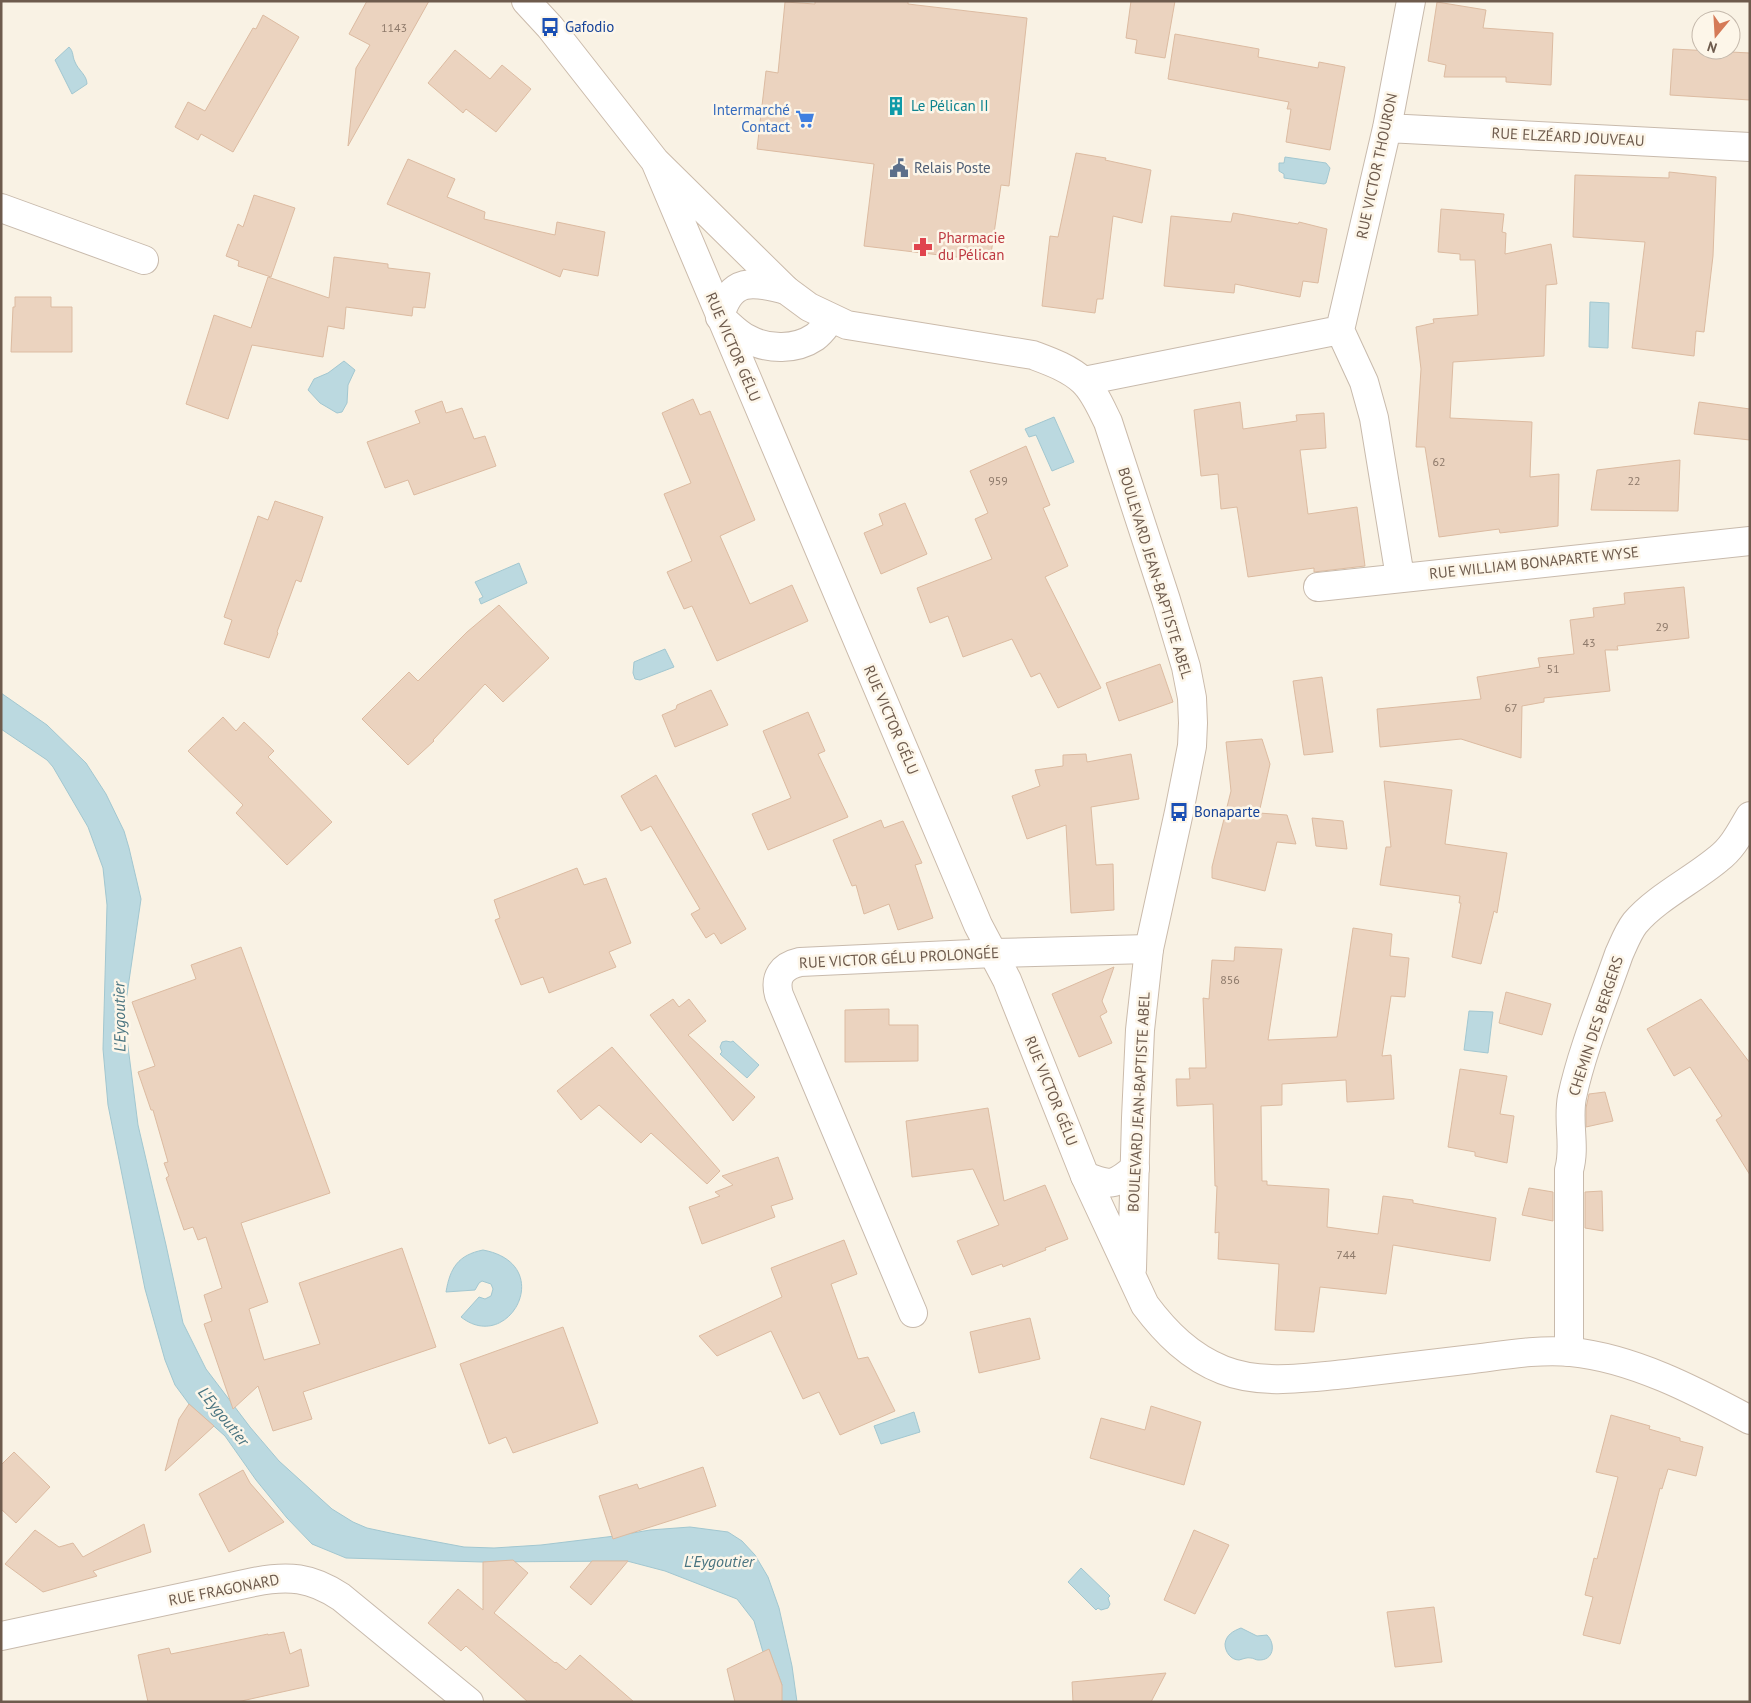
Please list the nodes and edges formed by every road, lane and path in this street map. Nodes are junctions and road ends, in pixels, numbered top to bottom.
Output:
1 (526, 1) edge
2 (1410, 1) edge
3 (1387, 128) junction
4 (1750, 147) edge
5 (655, 161) junction
6 (1, 208) edge
7 (144, 260) dead end
8 (786, 290) junction
9 (720, 317) junction
10 (831, 319) junction
11 (1340, 330) junction
12 (1084, 381) junction
13 (1750, 540) edge
14 (1400, 577) junction
15 (1318, 587) dead end
16 (1750, 816) edge
17 (1149, 949) junction
18 (994, 953) junction
19 (1135, 1168) junction
20 (1085, 1176) junction
21 (1132, 1276) junction
22 (913, 1312) dead end
23 (1570, 1352) junction
24 (1750, 1420) edge
25 (1, 1636) edge
26 (469, 1702) edge

1 - 5 street, BOULEVARD JEAN-BAPTISTE ABEL
2 - 3 street, RUE VICTOR THOURON
3 - 4 street, RUE ELZÉARD JOUVEAU
3 - 11 street, RUE VICTOR THOURON
5 - 8 street, BOULEVARD JEAN-BAPTISTE ABEL
5 - 9 street, RUE VICTOR GÉLU
6 - 7 street
8 - 9 street
8 - 10 street, BOULEVARD JEAN-BAPTISTE ABEL
9 - 10 street
9 - 18 street, RUE VICTOR GÉLU
10 - 12 street, BOULEVARD JEAN-BAPTISTE ABEL
11 - 12 street
11 - 14 street
12 - 17 street, BOULEVARD JEAN-BAPTISTE ABEL
13 - 14 street, RUE WILLIAM BONAPARTE WYSE
14 - 15 street, RUE WILLIAM BONAPARTE WYSE
16 - 23 street, CHEMIN DES BERGERS
17 - 18 street, RUE VICTOR GÉLU PROLONGÉE
17 - 19 street, BOULEVARD JEAN-BAPTISTE ABEL
18 - 20 street, RUE VICTOR GÉLU
18 - 22 street, RUE VICTOR GÉLU PROLONGÉE
19 - 20 street
19 - 21 street, BOULEVARD JEAN-BAPTISTE ABEL
20 - 21 street, RUE VICTOR GÉLU
21 - 23 street, BOULEVARD JEAN-BAPTISTE ABEL
23 - 24 street, BOULEVARD JEAN-BAPTISTE ABEL
25 - 26 street, RUE FRAGONARD

